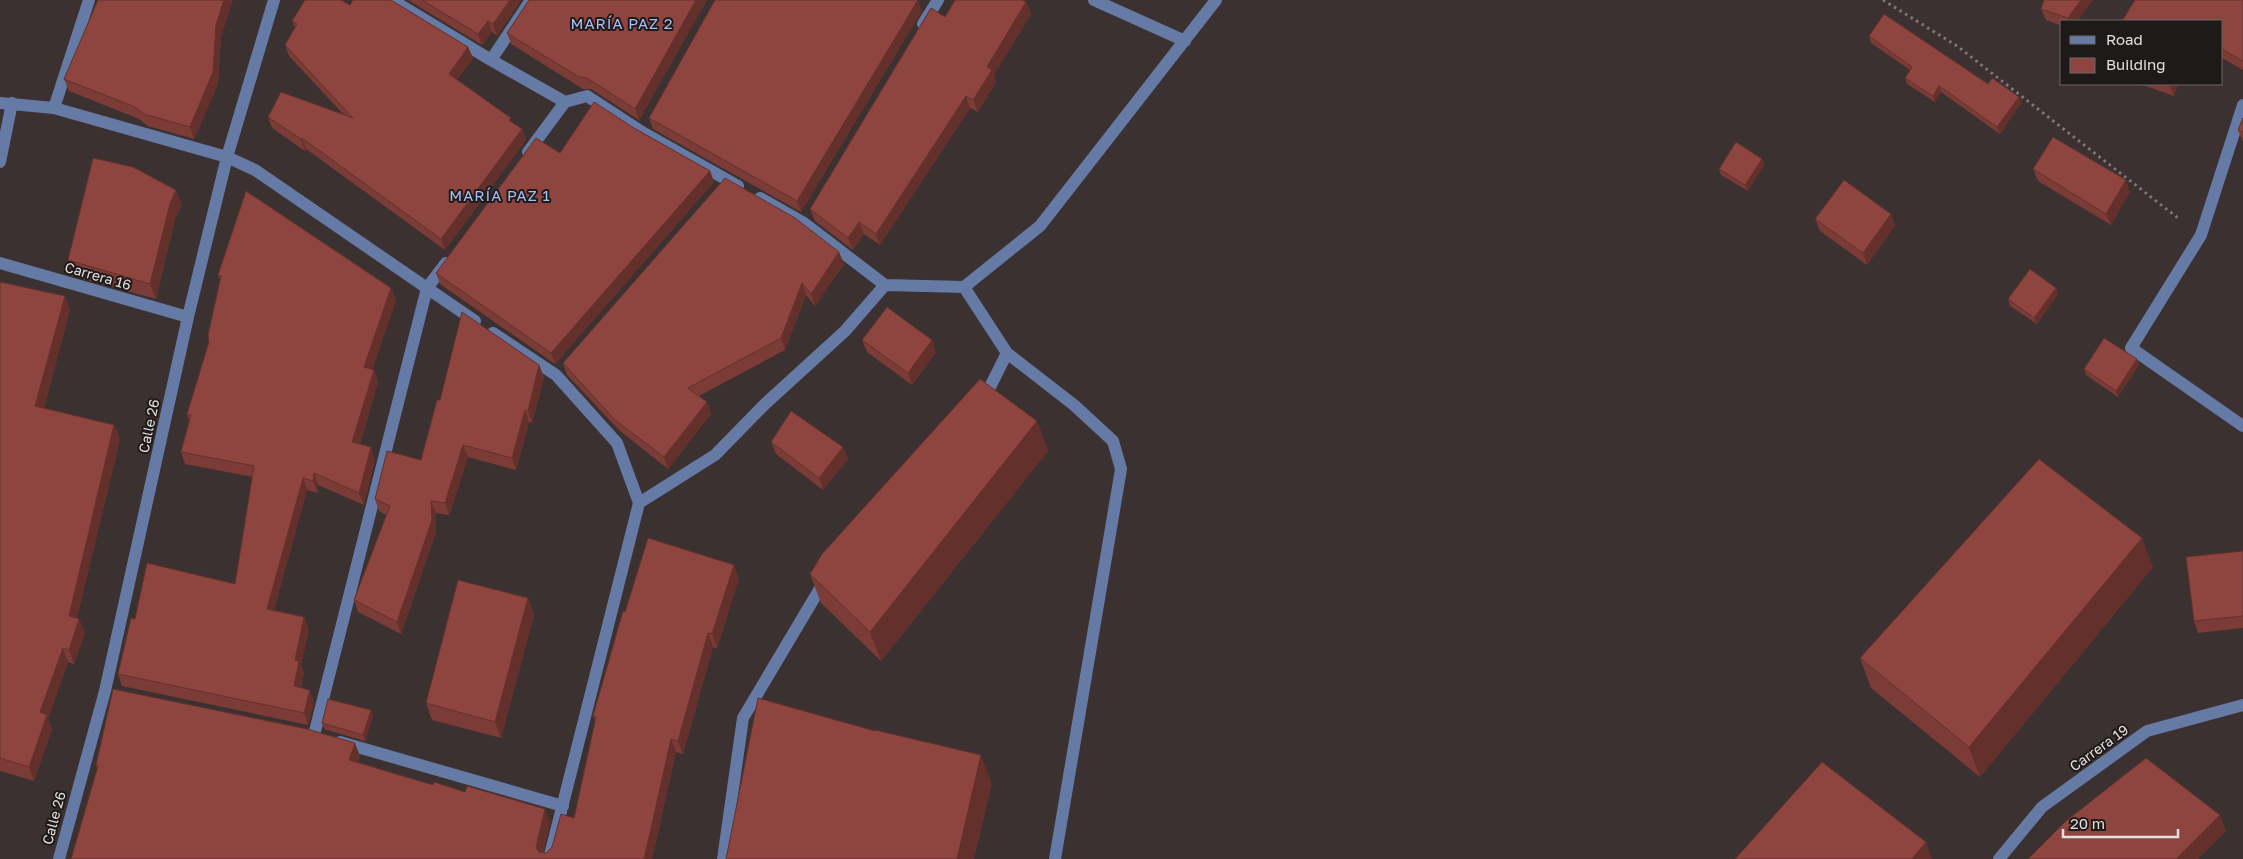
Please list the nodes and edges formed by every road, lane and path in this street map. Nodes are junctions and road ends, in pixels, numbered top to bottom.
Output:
1 (89, 0) edge
2 (274, 0) edge
3 (392, 0) edge
4 (531, 0) edge
5 (938, 0) edge
6 (1094, 0) edge
7 (1216, 0) edge
8 (1883, 0) edge
9 (917, 34) edge
10 (1185, 41) junction
11 (491, 60) junction
12 (565, 102) junction
13 (6, 103) edge
14 (2243, 105) edge
15 (54, 108) junction
16 (227, 157) junction
17 (0, 162) edge
18 (519, 164) edge
19 (2201, 235) junction
20 (456, 249) edge
21 (0, 263) edge
22 (885, 285) junction
23 (964, 287) junction
24 (427, 288) junction
25 (188, 317) junction
26 (1007, 353) junction
27 (969, 408) edge
28 (2243, 426) edge
29 (639, 503) junction
30 (831, 569) edge
31 (2243, 705) edge
32 (563, 806) junction
33 (59, 859) edge
34 (549, 859) edge
35 (723, 859) edge
36 (1055, 859) edge
37 (1999, 859) edge

1 - 15 street
2 - 16 street, Calle 26
3 - 11 street
4 - 11 street
5 - 9 street
6 - 10 street
7 - 10 street
8 - 19 path
10 - 23 street
11 - 12 street
12 - 18 street
12 - 22 street
13 - 15 street
13 - 17 street
14 - 19 street
15 - 16 street
16 - 24 street
16 - 25 street, Calle 26
19 - 28 street
20 - 24 street
21 - 25 street, Carrera 16
22 - 23 street
22 - 29 street
23 - 26 street
24 - 29 street
24 - 32 street
25 - 33 street, Calle 26
26 - 27 street
26 - 36 street
29 - 32 street
30 - 35 street
31 - 37 street, Carrera 19
32 - 34 street

